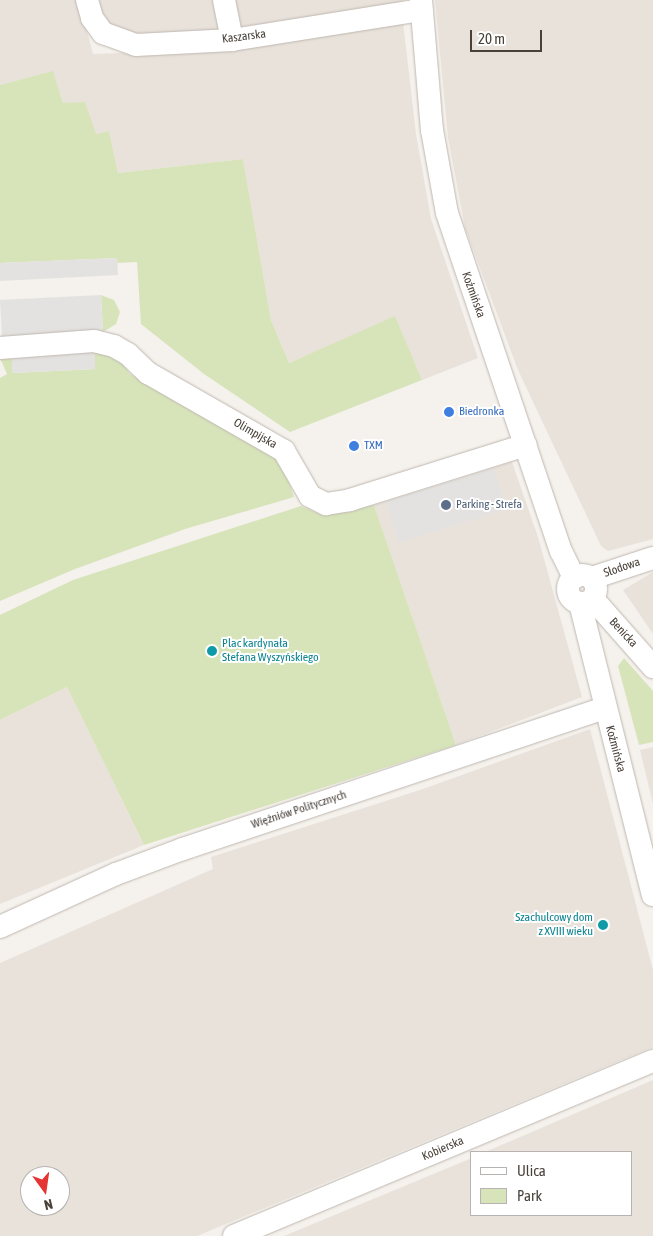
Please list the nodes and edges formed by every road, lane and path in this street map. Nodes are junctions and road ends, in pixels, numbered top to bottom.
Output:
1 (87, 0) edge
2 (224, 0) edge
3 (422, 5) edge
4 (232, 40) junction
5 (0, 348) edge
6 (523, 436) junction
7 (653, 558) edge
8 (584, 590) junction
9 (653, 667) edge
10 (605, 708) junction
11 (653, 894) edge
12 (0, 927) edge
13 (653, 1061) edge
14 (234, 1236) edge

1 - 4 street, Kaszarska
2 - 4 street
3 - 4 street, Kaszarska
3 - 6 street, Koźmińska
5 - 6 street, Olimpijska
6 - 8 street, Koźmińska
7 - 8 street, Słodowa
8 - 9 street, Benicka
8 - 10 street, Koźmińska
10 - 11 street, Koźmińska
10 - 12 street, Więźniów Politycznych
13 - 14 street, Kobierska

